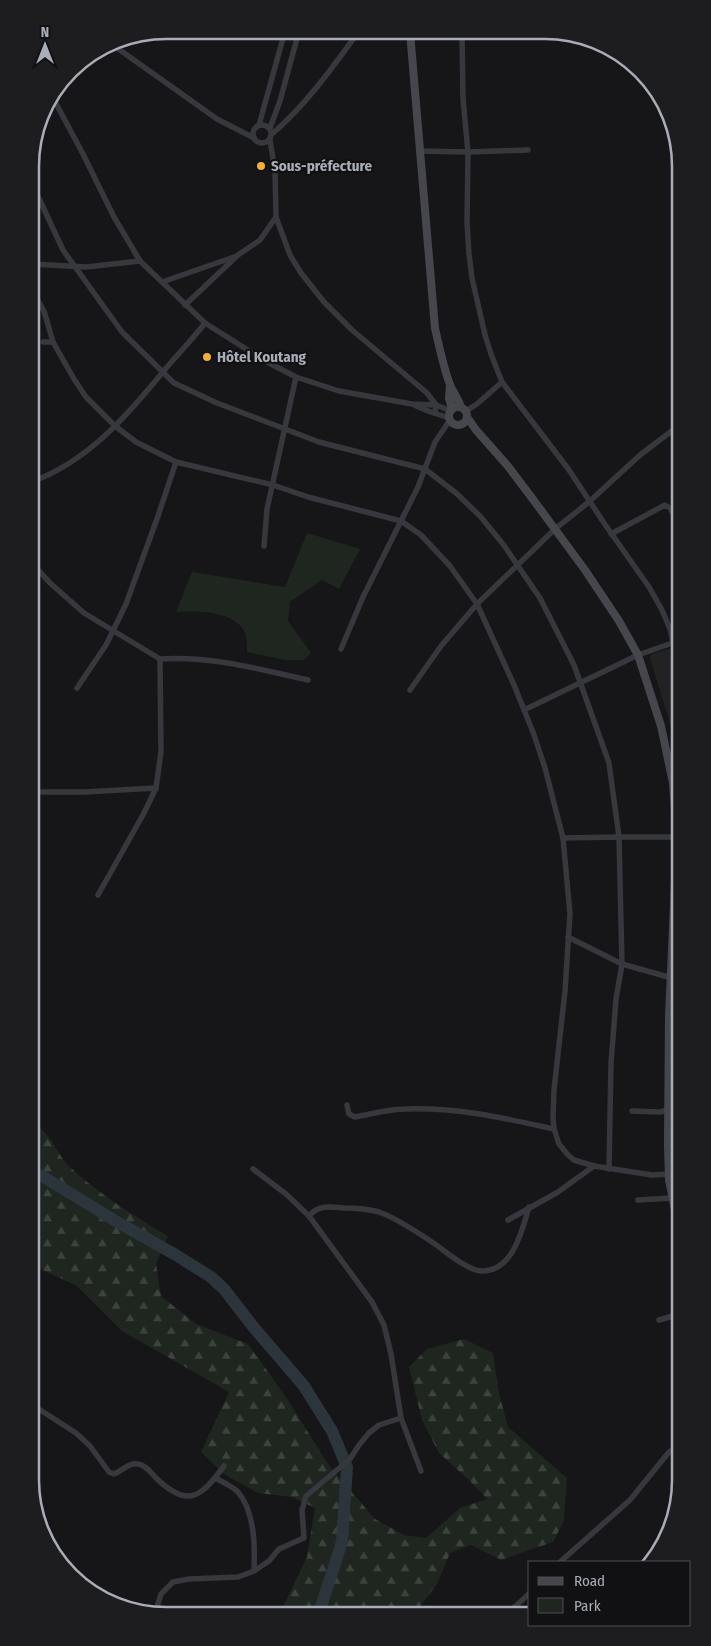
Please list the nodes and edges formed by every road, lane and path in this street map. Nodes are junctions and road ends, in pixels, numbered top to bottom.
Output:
1 (283, 39) edge
2 (297, 39) edge
3 (353, 39) edge
4 (411, 39) edge
5 (462, 39) edge
6 (117, 48) edge
7 (56, 103) edge
8 (259, 125) junction
9 (270, 134) junction
10 (254, 138) junction
11 (528, 150) dead end
12 (420, 151) junction
13 (468, 152) junction
14 (39, 198) edge
15 (276, 217) junction
16 (238, 256) junction
17 (140, 261) junction
18 (39, 264) edge
19 (75, 266) junction
20 (162, 282) junction
21 (39, 302) edge
22 (185, 305) junction
23 (205, 323) junction
24 (43, 342) dead end
25 (53, 342) junction
26 (162, 372) junction
27 (296, 377) junction
28 (502, 382) junction
29 (450, 385) junction
30 (412, 404) junction
31 (436, 405) junction
32 (465, 412) junction
33 (435, 414) junction
34 (451, 414) junction
35 (461, 424) junction
36 (116, 426) junction
37 (284, 429) junction
38 (476, 430) junction
39 (672, 431) edge
40 (176, 462) junction
41 (426, 469) junction
42 (39, 478) edge
43 (273, 485) junction
44 (590, 501) junction
45 (672, 511) edge
46 (401, 521) junction
47 (555, 529) junction
48 (611, 534) junction
49 (264, 546) dead end
50 (517, 565) junction
51 (39, 571) edge
52 (477, 604) junction
53 (114, 631) junction
54 (672, 634) edge
55 (672, 643) edge
56 (341, 650) dead end
57 (638, 655) junction
58 (160, 660) junction
59 (308, 680) dead end
60 (581, 684) junction
61 (77, 688) dead end
62 (410, 690) dead end
63 (524, 710) junction
64 (669, 758) junction
65 (672, 758) edge
66 (672, 777) edge
67 (156, 788) junction
68 (39, 792) edge
69 (620, 837) junction
70 (672, 837) edge
71 (563, 838) junction
72 (98, 896) dead end
73 (568, 937) junction
74 (622, 964) junction
75 (672, 978) edge
76 (672, 1035) edge
77 (347, 1105) dead end
78 (668, 1110) junction
79 (632, 1111) dead end
80 (554, 1129) junction
81 (594, 1166) junction
82 (253, 1168) dead end
83 (609, 1169) junction
84 (669, 1177) junction
85 (672, 1178) edge
86 (672, 1198) joint
87 (638, 1200) dead end
88 (529, 1208) junction
89 (309, 1216) junction
90 (508, 1220) dead end
91 (672, 1316) edge
92 (659, 1320) dead end
93 (39, 1409) edge
94 (401, 1418) junction
95 (672, 1450) edge
96 (224, 1466) dead end
97 (421, 1470) dead end
98 (215, 1478) junction
99 (561, 1561) edge
100 (254, 1571) junction
101 (528, 1595) edge
102 (157, 1607) edge
103 (515, 1607) edge

1 - 8 street
2 - 9 street
3 - 9 street
4 - 12 main road
5 - 13 street
6 - 10 street
7 - 17 street
8 - 9 street
8 - 10 street
9 - 10 street
9 - 15 street
11 - 13 street
12 - 13 street
12 - 29 main road
13 - 28 street
14 - 19 street
15 - 16 street
15 - 31 street
16 - 20 street
16 - 22 street
17 - 19 street
17 - 20 street
18 - 19 street
19 - 26 street
20 - 22 street
21 - 25 street
22 - 23 street
23 - 26 street
23 - 27 street
24 - 25 street
25 - 36 street
26 - 36 street
26 - 37 street
27 - 30 street
27 - 37 street
28 - 32 street
28 - 44 street
29 - 32 main road
29 - 34 main road
30 - 31 street
30 - 33 street
31 - 33 street
31 - 34 street
32 - 34 main road
32 - 35 main road
32 - 38 main road
33 - 34 street
34 - 35 main road
34 - 41 street
35 - 38 main road
36 - 40 street
36 - 42 street
37 - 41 street
37 - 43 street
38 - 47 main road
39 - 44 street
40 - 43 street
40 - 53 street
41 - 46 street
41 - 50 street
43 - 46 street
43 - 49 street
44 - 47 street
44 - 48 street
45 - 48 street
46 - 52 street
46 - 56 street
47 - 50 street
47 - 57 main road
48 - 54 street
50 - 52 street
50 - 60 street
51 - 53 street
52 - 62 street
52 - 63 street
53 - 58 street
53 - 61 street
55 - 57 street
57 - 60 street
57 - 64 main road
58 - 59 street
58 - 67 street
60 - 63 street
60 - 69 street
63 - 71 street
64 - 65 street
64 - 66 main road
67 - 68 street
67 - 72 street
69 - 70 street
69 - 71 street
69 - 74 street
71 - 73 street
73 - 74 street
73 - 80 street
74 - 75 street
74 - 83 street
76 - 78 main road
77 - 80 street
78 - 79 street
78 - 84 main road
80 - 81 street
81 - 83 street
81 - 88 street
82 - 89 street
83 - 84 street
84 - 85 street
84 - 86 main road
86 - 87 street
88 - 89 street
88 - 90 street
89 - 94 street
91 - 92 street
93 - 98 street
94 - 97 street
94 - 100 street
95 - 99 street
96 - 98 street
98 - 100 street
100 - 102 street
101 - 103 street

